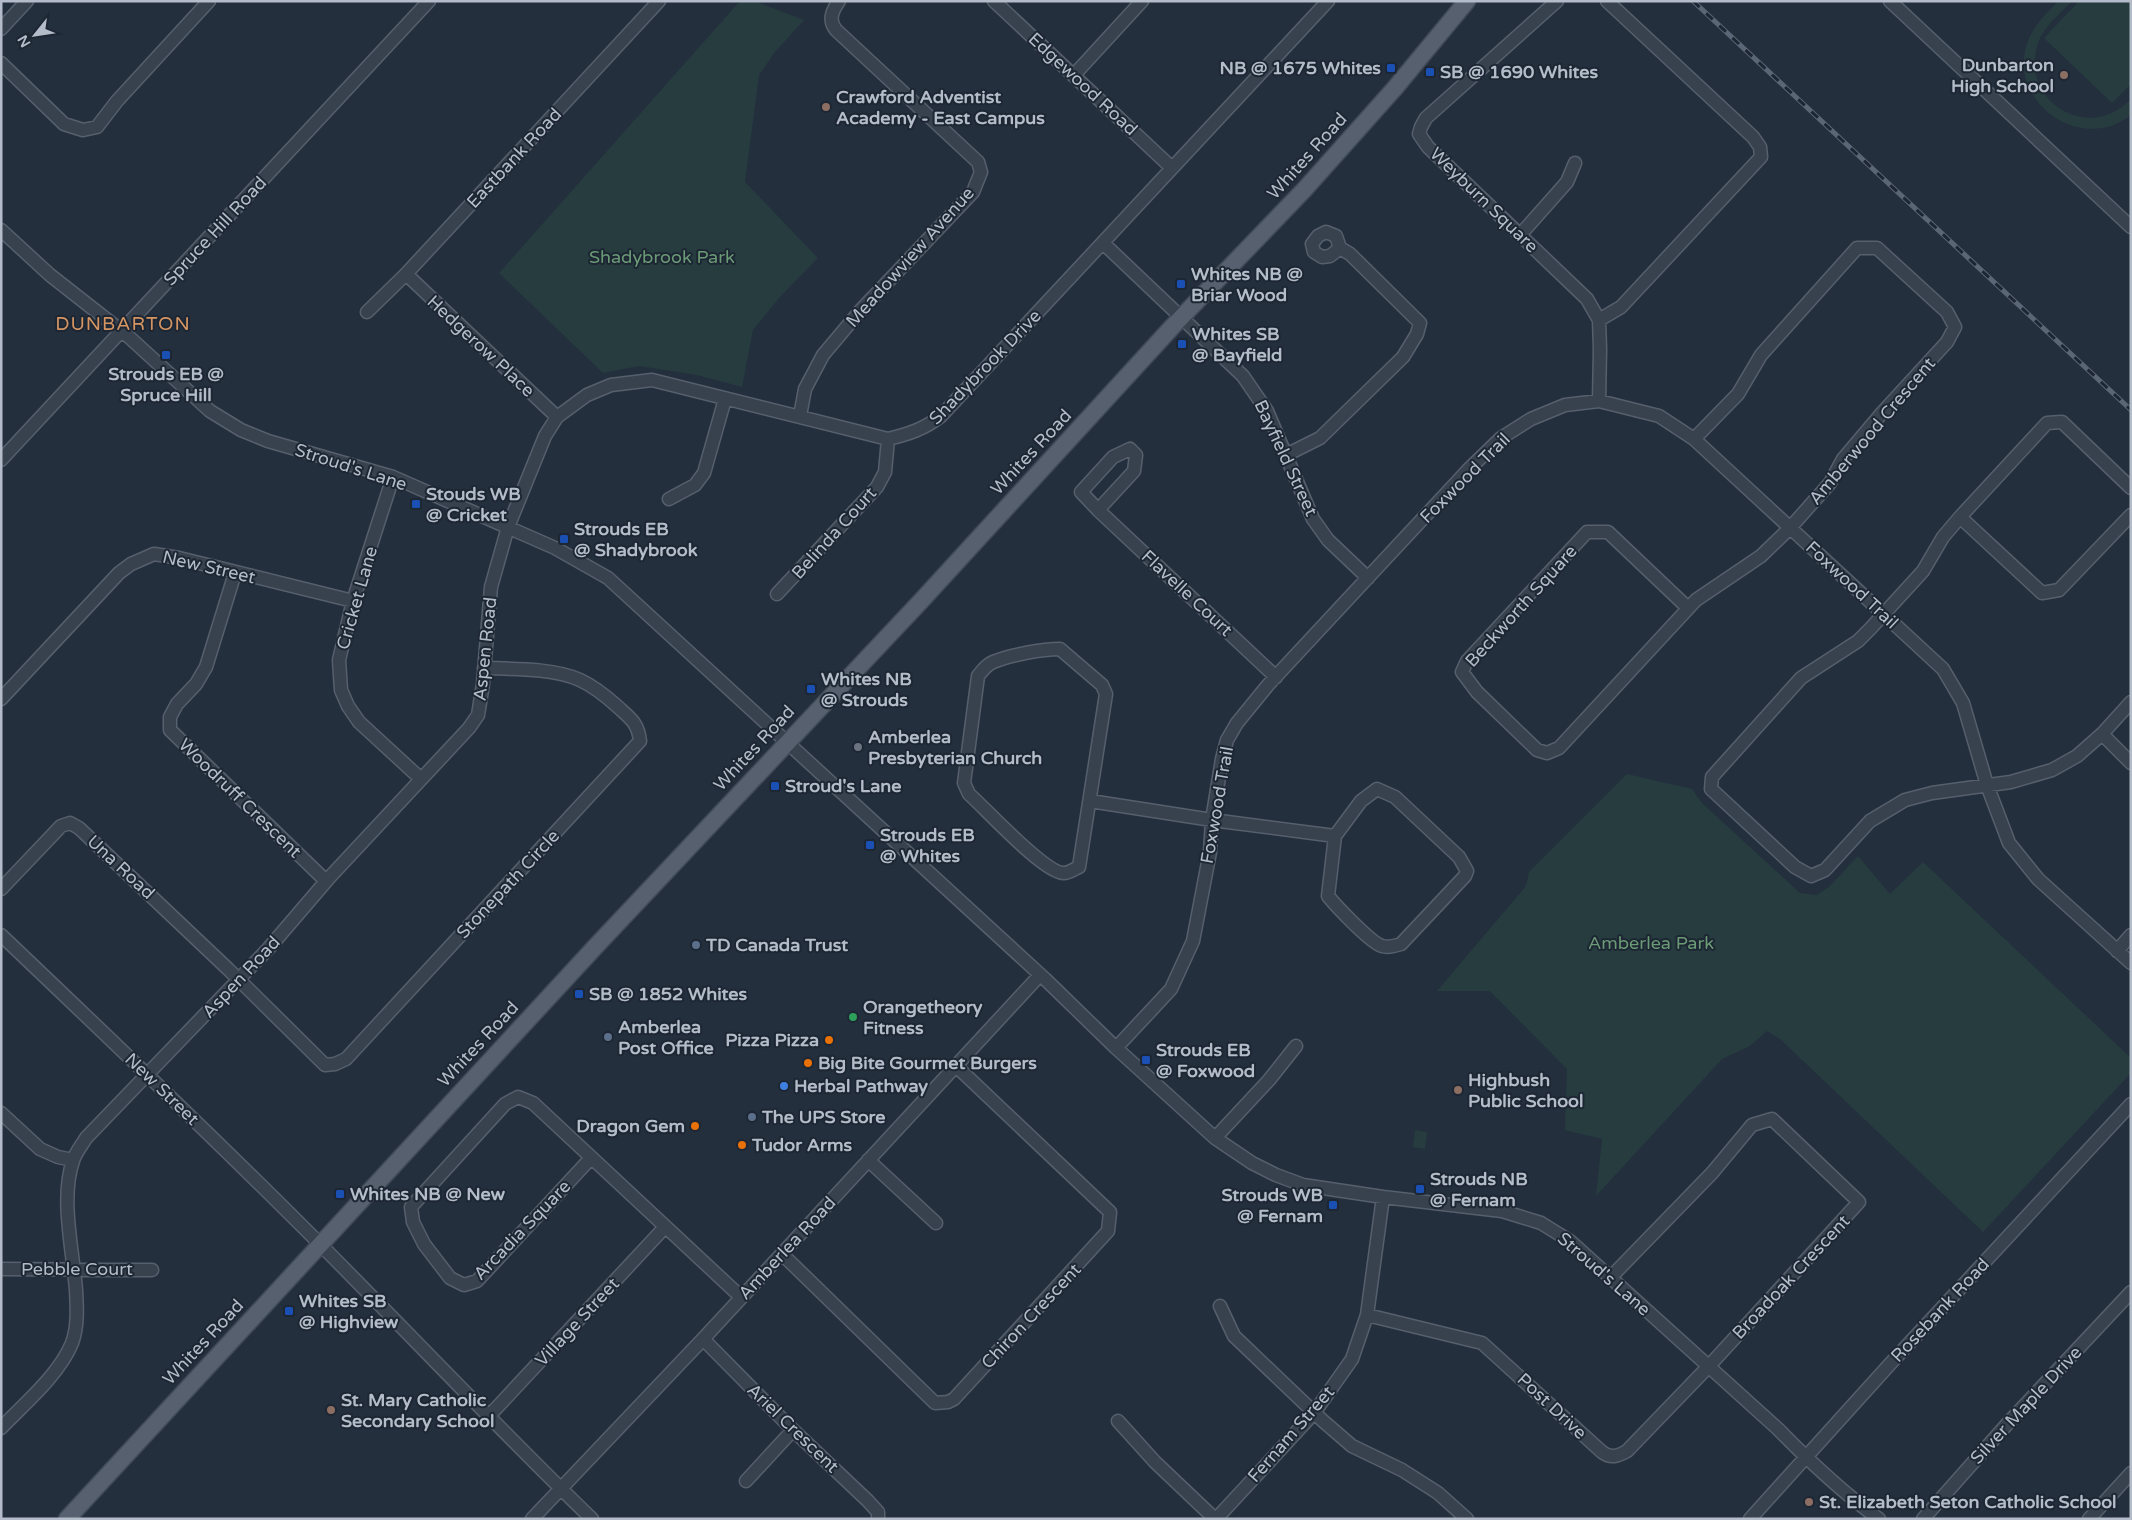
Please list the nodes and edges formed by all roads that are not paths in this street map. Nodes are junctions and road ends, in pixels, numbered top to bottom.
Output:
1 (28, 1) edge
2 (209, 1) edge
3 (429, 1) edge
4 (659, 1) edge
5 (839, 1) edge
6 (994, 1) edge
7 (1142, 1) edge
8 (1328, 1) edge
9 (1467, 1) edge
10 (1557, 1) edge
11 (1607, 1) edge
12 (1890, 1) edge
13 (1, 29) edge
14 (1, 63) edge
15 (1074, 75) junction
16 (1575, 163) dead end
17 (1172, 168) junction
18 (2131, 227) edge
19 (1, 230) edge
20 (1520, 235) junction
21 (1103, 243) junction
22 (1340, 248) dead end
23 (406, 274) junction
24 (367, 312) dead end
25 (1182, 317) junction
26 (1599, 320) junction
27 (121, 332) junction
28 (725, 399) junction
29 (1599, 401) junction
30 (800, 416) junction
31 (557, 417) junction
32 (888, 439) junction
33 (1694, 439) junction
34 (1286, 454) junction
35 (1, 460) edge
36 (393, 477) junction
37 (2131, 488) edge
38 (669, 499) dead end
39 (1098, 510) junction
40 (2131, 514) edge
41 (1960, 517) junction
42 (508, 527) junction
43 (1790, 528) junction
44 (235, 573) junction
45 (1368, 578) junction
46 (777, 594) dead end
47 (353, 601) junction
48 (1688, 608) junction
49 (1883, 614) junction
50 (484, 668) junction
51 (1276, 677) junction
52 (1, 699) edge
53 (2131, 702) edge
54 (2102, 734) junction
55 (786, 742) junction
56 (2131, 763) edge
57 (422, 779) junction
58 (1987, 785) junction
59 (1090, 801) junction
60 (1212, 820) junction
61 (1335, 836) junction
62 (326, 881) junction
63 (1, 889) edge
64 (1, 935) edge
65 (2131, 935) edge
66 (2117, 951) junction
67 (2131, 964) edge
68 (1040, 976) junction
69 (239, 979) junction
70 (1296, 1046) dead end
71 (1116, 1048) junction
72 (955, 1065) junction
73 (148, 1074) junction
74 (2131, 1104) edge
75 (1, 1113) edge
76 (1215, 1138) junction
77 (591, 1158) junction
78 (73, 1160) junction
79 (868, 1160) junction
80 (1383, 1197) junction
81 (936, 1224) dead end
82 (665, 1227) junction
83 (320, 1245) junction
84 (782, 1254) junction
85 (74, 1268) junction
86 (1, 1269) edge
87 (152, 1270) dead end
88 (1610, 1278) junction
89 (2131, 1292) edge
90 (741, 1297) junction
91 (1220, 1306) dead end
92 (1367, 1315) junction
93 (703, 1339) junction
94 (1709, 1366) junction
95 (1314, 1413) junction
96 (489, 1416) junction
97 (1118, 1421) dead end
98 (1, 1428) edge
99 (794, 1430) junction
100 (1806, 1458) junction
101 (2131, 1473) edge
102 (746, 1481) dead end
103 (562, 1489) junction
104 (67, 1519) edge
105 (532, 1519) edge
106 (592, 1519) edge
107 (878, 1519) edge
108 (1216, 1519) edge
109 (1467, 1519) edge
110 (1750, 1519) edge
111 (1879, 1519) edge
112 (1923, 1519) edge
113 (2089, 1519) edge

1 - 13 street
2 - 14 street
3 - 27 street, Spruce Hill Road
4 - 23 street, Eastbank Road
5 - 30 street, Meadowview Avenue
6 - 15 street, Edgewood Road
7 - 15 street
8 - 17 street, Shadybrook Drive
9 - 25 main road, Whites Road
10 - 20 street, Weyburn Square
11 - 26 street
12 - 18 street
15 - 17 street, Edgewood Road
16 - 20 street
17 - 21 street, Shadybrook Drive
19 - 27 street, Stroud's Lane
20 - 26 street, Weyburn Square
21 - 25 street, Bayfield Street
21 - 32 street, Shadybrook Drive
22 - 34 street
23 - 24 street, Eastbank Road
23 - 31 street, Hedgerow Place
25 - 34 street, Bayfield Street
25 - 55 main road, Whites Road
26 - 29 street, Weyburn Square
27 - 35 street, Spruce Hill Road
27 - 36 street, Stroud's Lane
28 - 30 street, Shadybrook Drive
28 - 31 street, Shadybrook Drive
28 - 38 street
29 - 33 street, Foxwood Trail
29 - 45 street, Foxwood Trail
30 - 32 street, Shadybrook Drive
31 - 42 street, Shadybrook Drive
32 - 46 street, Belinda Court
33 - 43 street, Foxwood Trail
33 - 43 street, Amberwood Crescent
34 - 45 street, Bayfield Street
36 - 42 street, Stroud's Lane
36 - 47 street, Cricket Lane
37 - 41 street
39 - 39 street, Flavelle Court
39 - 51 street, Flavelle Court
40 - 41 street
41 - 49 street
42 - 50 street, Aspen Road
42 - 55 street, Stroud's Lane
43 - 48 street, Beckworth Square
43 - 49 street, Foxwood Trail
44 - 47 street, New Street
44 - 52 street, New Street
44 - 62 street, Woodruff Crescent
45 - 51 street, Foxwood Trail
47 - 57 street, Cricket Lane
48 - 48 street, Beckworth Square
49 - 58 street, Foxwood Trail
49 - 58 street
50 - 57 street, Aspen Road
50 - 69 street, Stonepath Circle
51 - 60 street, Foxwood Trail
53 - 54 street
54 - 56 street
54 - 58 street
55 - 68 street, Stroud's Lane
55 - 83 main road, Whites Road
57 - 62 street, Aspen Road
58 - 66 street, Foxwood Trail
59 - 59 street
59 - 60 street
60 - 61 street
60 - 71 street, Foxwood Trail
61 - 61 street
62 - 69 street, Aspen Road
63 - 69 street, Una Road
64 - 73 street, New Street
65 - 66 street
66 - 67 street, Foxwood Trail
68 - 71 street, Stroud's Lane
68 - 72 street, Amberlea Road
69 - 73 street, Aspen Road
70 - 76 street
71 - 76 street, Stroud's Lane
72 - 79 street, Amberlea Road
72 - 84 street, Chiron Crescent
73 - 78 street, Aspen Road
73 - 83 street, New Street
74 - 100 street, Rosebank Road
75 - 78 street
76 - 80 street, Stroud's Lane
77 - 77 street, Arcadia Square
77 - 82 street, Arcadia Square
78 - 85 street, Aspen Road
79 - 81 street
79 - 84 street, Amberlea Road
80 - 88 street, Stroud's Lane
80 - 92 street, Fernam Street
82 - 90 street, Arcadia Square
82 - 96 street, Village Street
83 - 96 street, New Street
83 - 104 main road, Whites Road
84 - 90 street, Amberlea Road
85 - 86 street, Pebble Court
85 - 87 street, Pebble Court
85 - 98 street, Aspen Road
88 - 94 street, Stroud's Lane
88 - 94 street, Broadoak Crescent
89 - 112 street, Silver Maple Drive
90 - 93 street, Amberlea Road
91 - 95 street
92 - 94 street, Post Drive
92 - 95 street, Fernam Street
93 - 99 street, Ariel Crescent
93 - 103 street, Amberlea Road
94 - 100 street, Stroud's Lane
95 - 108 street, Fernam Street
95 - 109 street
96 - 103 street, New Street
97 - 108 street
99 - 102 street
99 - 107 street, Ariel Crescent
100 - 110 street, Rosebank Road
100 - 111 street, Stroud's Lane
101 - 113 street
103 - 105 street, Amberlea Road
103 - 106 street, New Street

